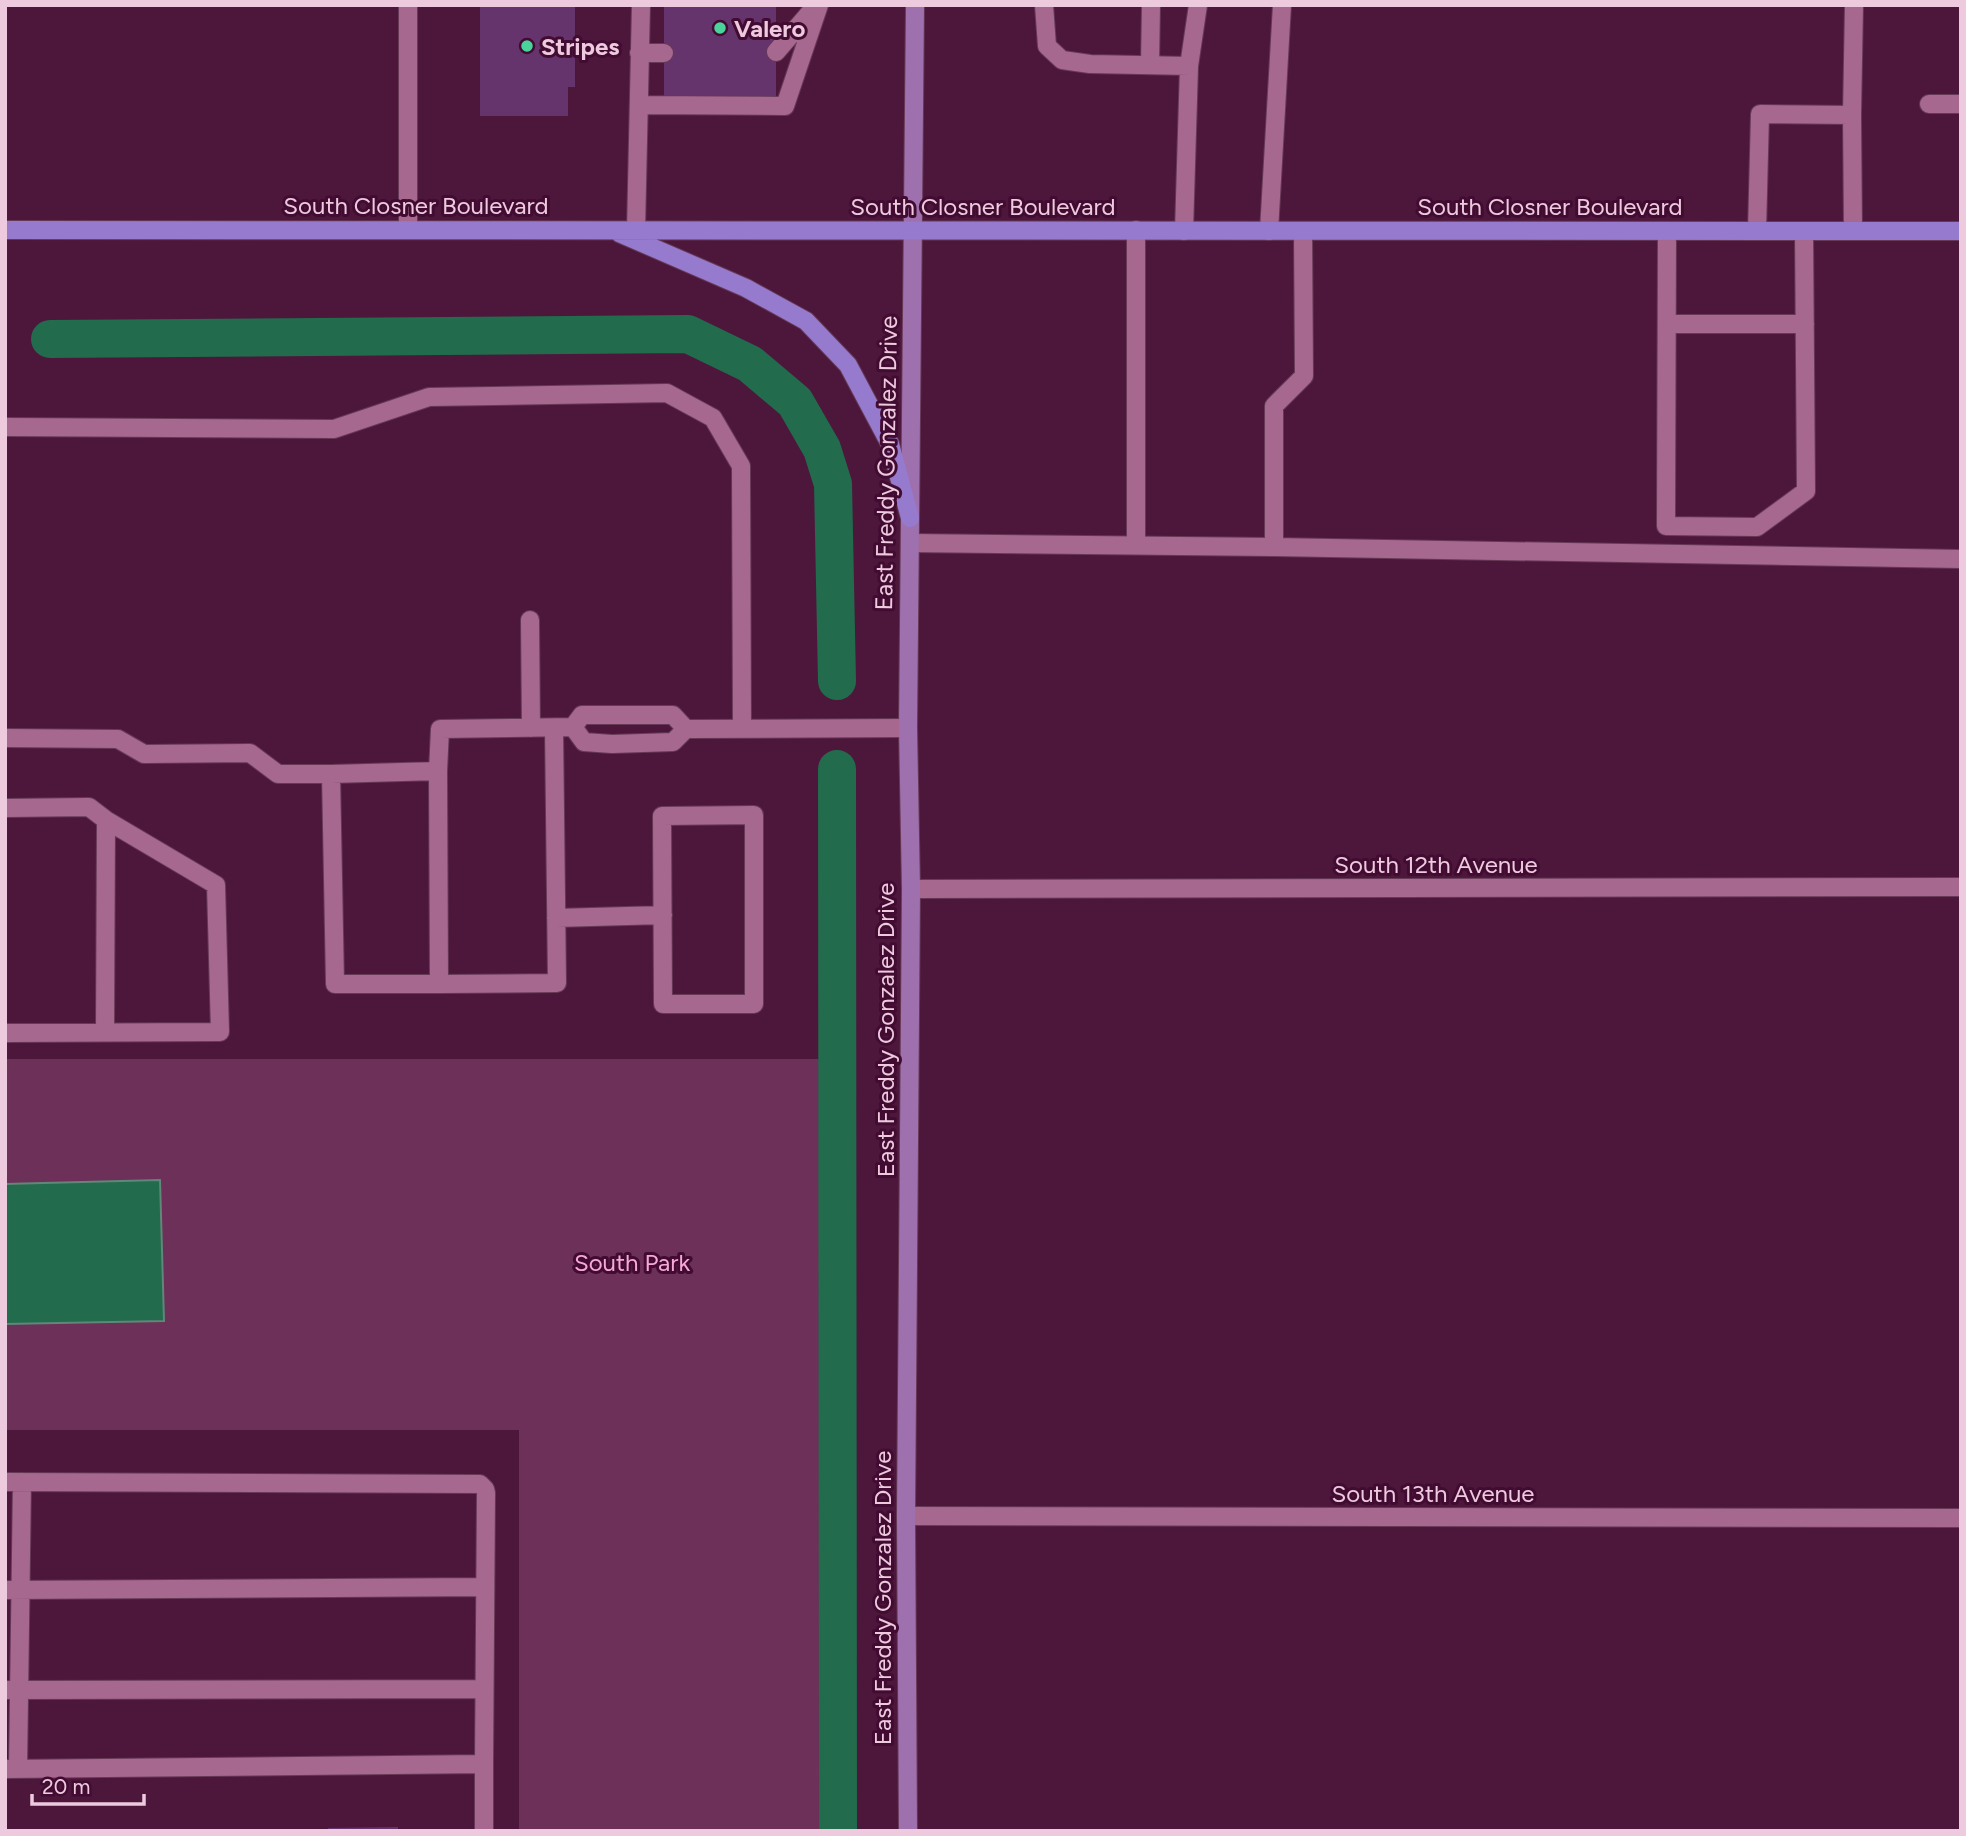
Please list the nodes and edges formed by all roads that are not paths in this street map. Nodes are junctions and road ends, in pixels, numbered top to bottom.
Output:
1 (408, 5) edge
2 (640, 5) edge
3 (818, 5) edge
4 (915, 5) edge
5 (1044, 5) edge
6 (1151, 5) edge
7 (1198, 5) edge
8 (1282, 5) edge
9 (1854, 5) edge
10 (776, 52) dead end
11 (639, 53) junction
12 (664, 54) dead end
13 (1150, 65) junction
14 (1189, 66) junction
15 (1929, 104) dead end
16 (1961, 104) edge
17 (639, 105) junction
18 (1852, 115) junction
19 (5, 230) edge
20 (408, 230) junction
21 (612, 230) junction
22 (636, 230) junction
23 (913, 230) junction
24 (1136, 230) junction
25 (1184, 231) junction
26 (1269, 231) junction
27 (1303, 231) junction
28 (1667, 231) junction
29 (1757, 231) junction
30 (1804, 231) junction
31 (1853, 231) junction
32 (1961, 231) edge
33 (1667, 324) junction
34 (1805, 324) junction
35 (5, 427) edge
36 (910, 518) junction
37 (910, 543) junction
38 (1136, 545) junction
39 (1274, 547) junction
40 (1961, 559) edge
41 (530, 620) dead end
42 (573, 727) junction
43 (531, 728) junction
44 (555, 728) junction
45 (908, 728) junction
46 (686, 729) junction
47 (742, 729) junction
48 (5, 738) edge
49 (438, 771) junction
50 (331, 774) junction
51 (5, 808) edge
52 (106, 820) junction
53 (1961, 887) edge
54 (911, 889) junction
55 (663, 915) junction
56 (556, 918) junction
57 (439, 984) junction
58 (5, 1032) edge
59 (105, 1032) junction
60 (13, 1482) edge
61 (906, 1516) junction
62 (1961, 1518) edge
63 (485, 1587) junction
64 (13, 1590) edge
65 (484, 1689) junction
66 (12, 1690) edge
67 (484, 1764) junction
68 (12, 1769) edge
69 (484, 1831) edge
70 (908, 1831) edge

1 - 20 street
2 - 11 street
3 - 10 street
3 - 17 street
4 - 23 main road, East Freddy Gonzalez Drive
5 - 13 street
6 - 13 street
7 - 14 street
8 - 26 street
9 - 18 street
11 - 12 street
11 - 17 street
13 - 14 street
14 - 25 street
15 - 16 street
17 - 22 street
18 - 29 street
18 - 31 street
19 - 20 main road, South Closner Boulevard
20 - 21 main road, South Closner Boulevard
21 - 22 main road, South Closner Boulevard
21 - 36 main road
22 - 23 main road, South Closner Boulevard
23 - 24 main road, South Closner Boulevard
23 - 36 main road, East Freddy Gonzalez Drive
24 - 25 main road, South Closner Boulevard
24 - 38 street
25 - 26 main road, South Closner Boulevard
26 - 27 main road, South Closner Boulevard
27 - 28 main road, South Closner Boulevard
27 - 39 street
28 - 29 main road, South Closner Boulevard
28 - 33 street
29 - 30 main road, South Closner Boulevard
30 - 31 main road, South Closner Boulevard
30 - 34 street
31 - 32 main road, South Closner Boulevard
33 - 34 street
33 - 34 street
35 - 47 street
36 - 37 main road, East Freddy Gonzalez Drive
37 - 38 street
37 - 45 main road, East Freddy Gonzalez Drive
38 - 39 street
39 - 40 street
41 - 43 street
42 - 44 street
42 - 46 street
42 - 46 street
43 - 44 street
43 - 49 street
44 - 56 street
45 - 47 street
45 - 54 main road, East Freddy Gonzalez Drive
46 - 47 street
48 - 50 street
49 - 50 street
49 - 57 street
50 - 57 street
51 - 52 street
52 - 59 street
52 - 59 street
53 - 54 street, South 12th Avenue
54 - 61 main road, East Freddy Gonzalez Drive
55 - 55 street
55 - 56 street
56 - 57 street
58 - 59 street
60 - 63 street
60 - 64 street
61 - 62 street, South 13th Avenue
61 - 70 main road, East Freddy Gonzalez Drive
63 - 64 street
63 - 65 street
64 - 66 street
65 - 66 street
65 - 67 street
66 - 68 street
67 - 68 street
67 - 69 street

